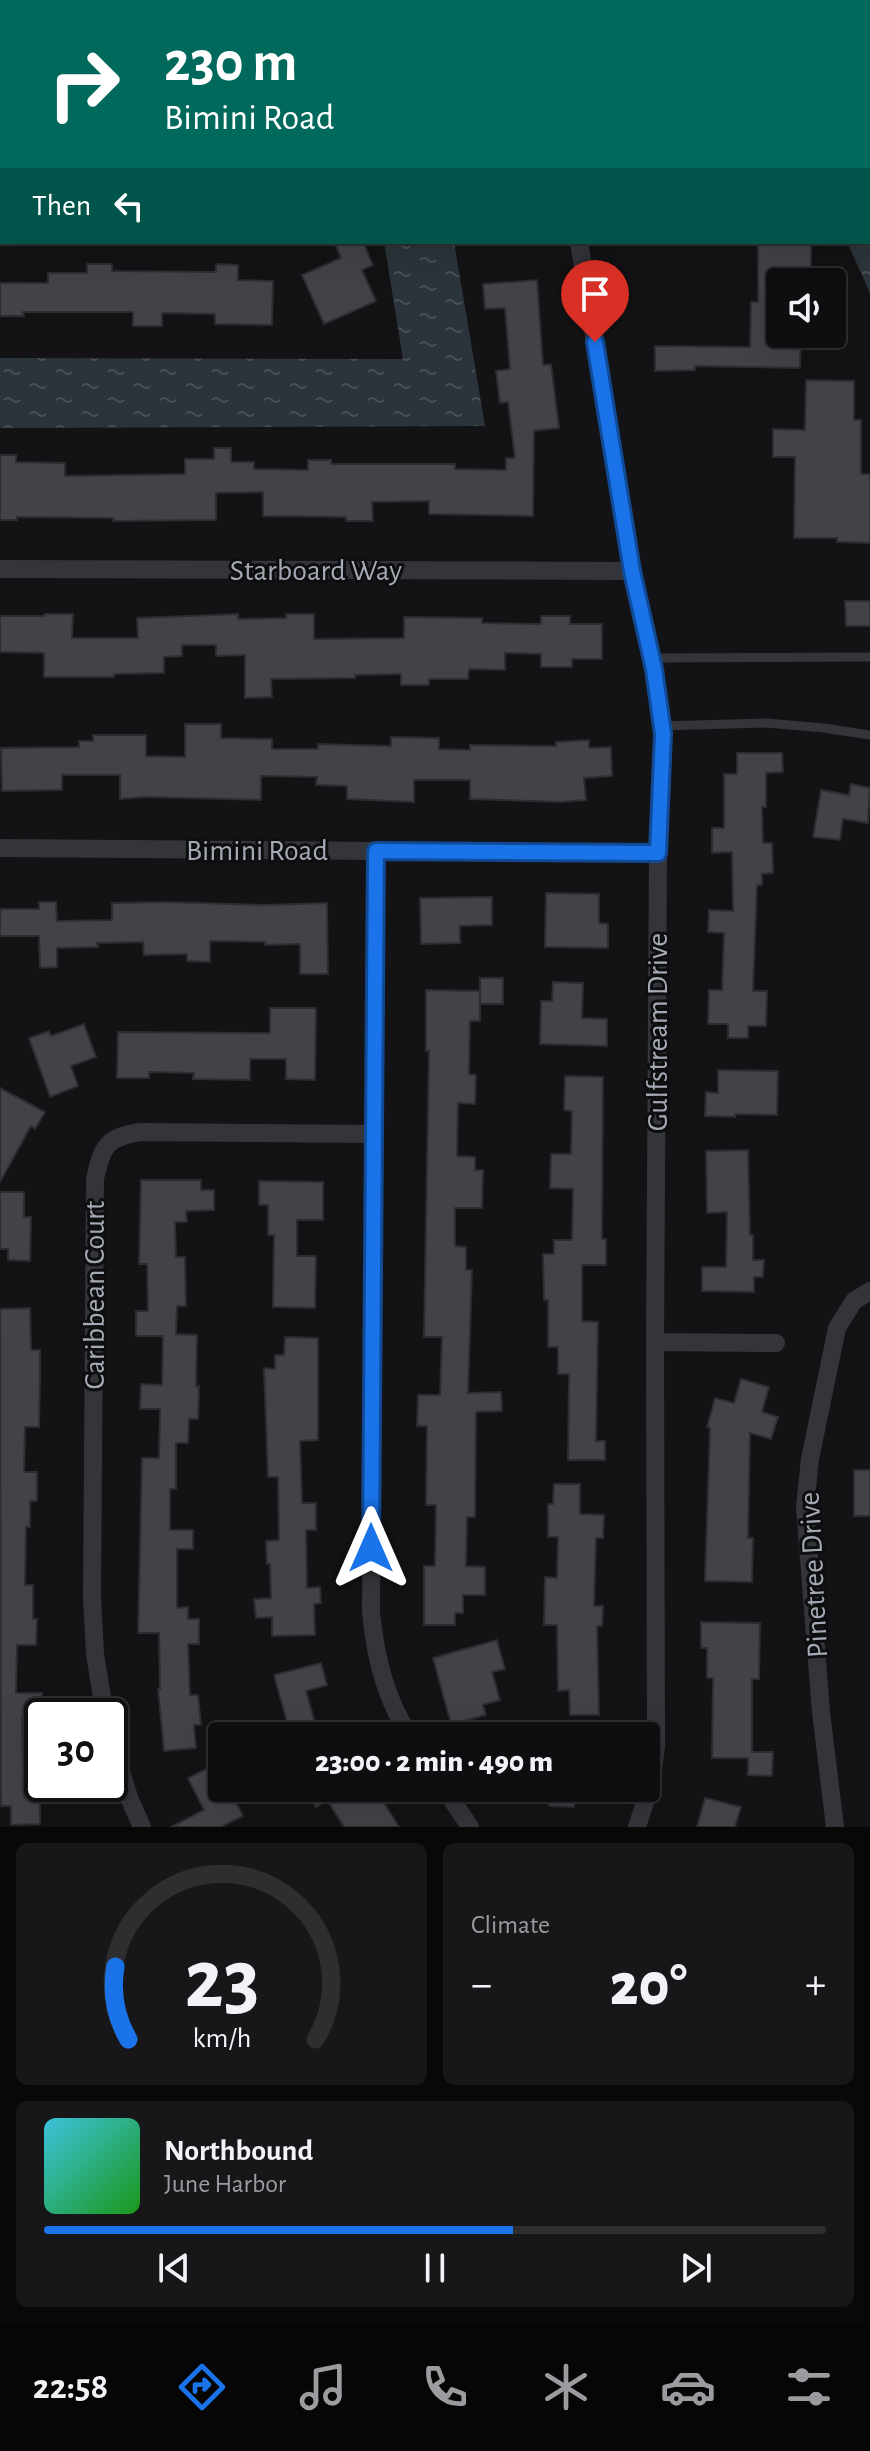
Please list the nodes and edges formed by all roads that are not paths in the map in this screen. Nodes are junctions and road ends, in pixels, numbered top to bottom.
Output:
1 (579, 244) edge
2 (0, 569) edge
3 (632, 571) junction
4 (870, 657) edge
5 (651, 658) junction
6 (662, 726) junction
7 (870, 735) edge
8 (0, 848) edge
9 (376, 851) junction
10 (658, 853) junction
11 (374, 1134) junction
12 (870, 1291) edge
13 (655, 1342) junction
14 (776, 1343) dead end
15 (102, 1698) edge
16 (402, 1722) edge
17 (128, 1794) edge
18 (453, 1802) edge
19 (142, 1827) edge
20 (470, 1827) edge
21 (637, 1827) edge
22 (835, 1827) edge

1 - 3 street, Gulfstream Drive
2 - 3 street, Starboard Way
3 - 5 street, Gulfstream Drive
4 - 5 lane
5 - 6 street, Gulfstream Drive
6 - 7 lane
6 - 10 street, Gulfstream Drive
8 - 9 street, Bimini Road
9 - 10 street, Bimini Road
9 - 11 street
10 - 13 street, Gulfstream Drive
11 - 15 street, Caribbean Court
11 - 16 street
12 - 22 street, Pinetree Drive
13 - 14 street
13 - 21 street, Gulfstream Drive
17 - 19 street
18 - 20 street

